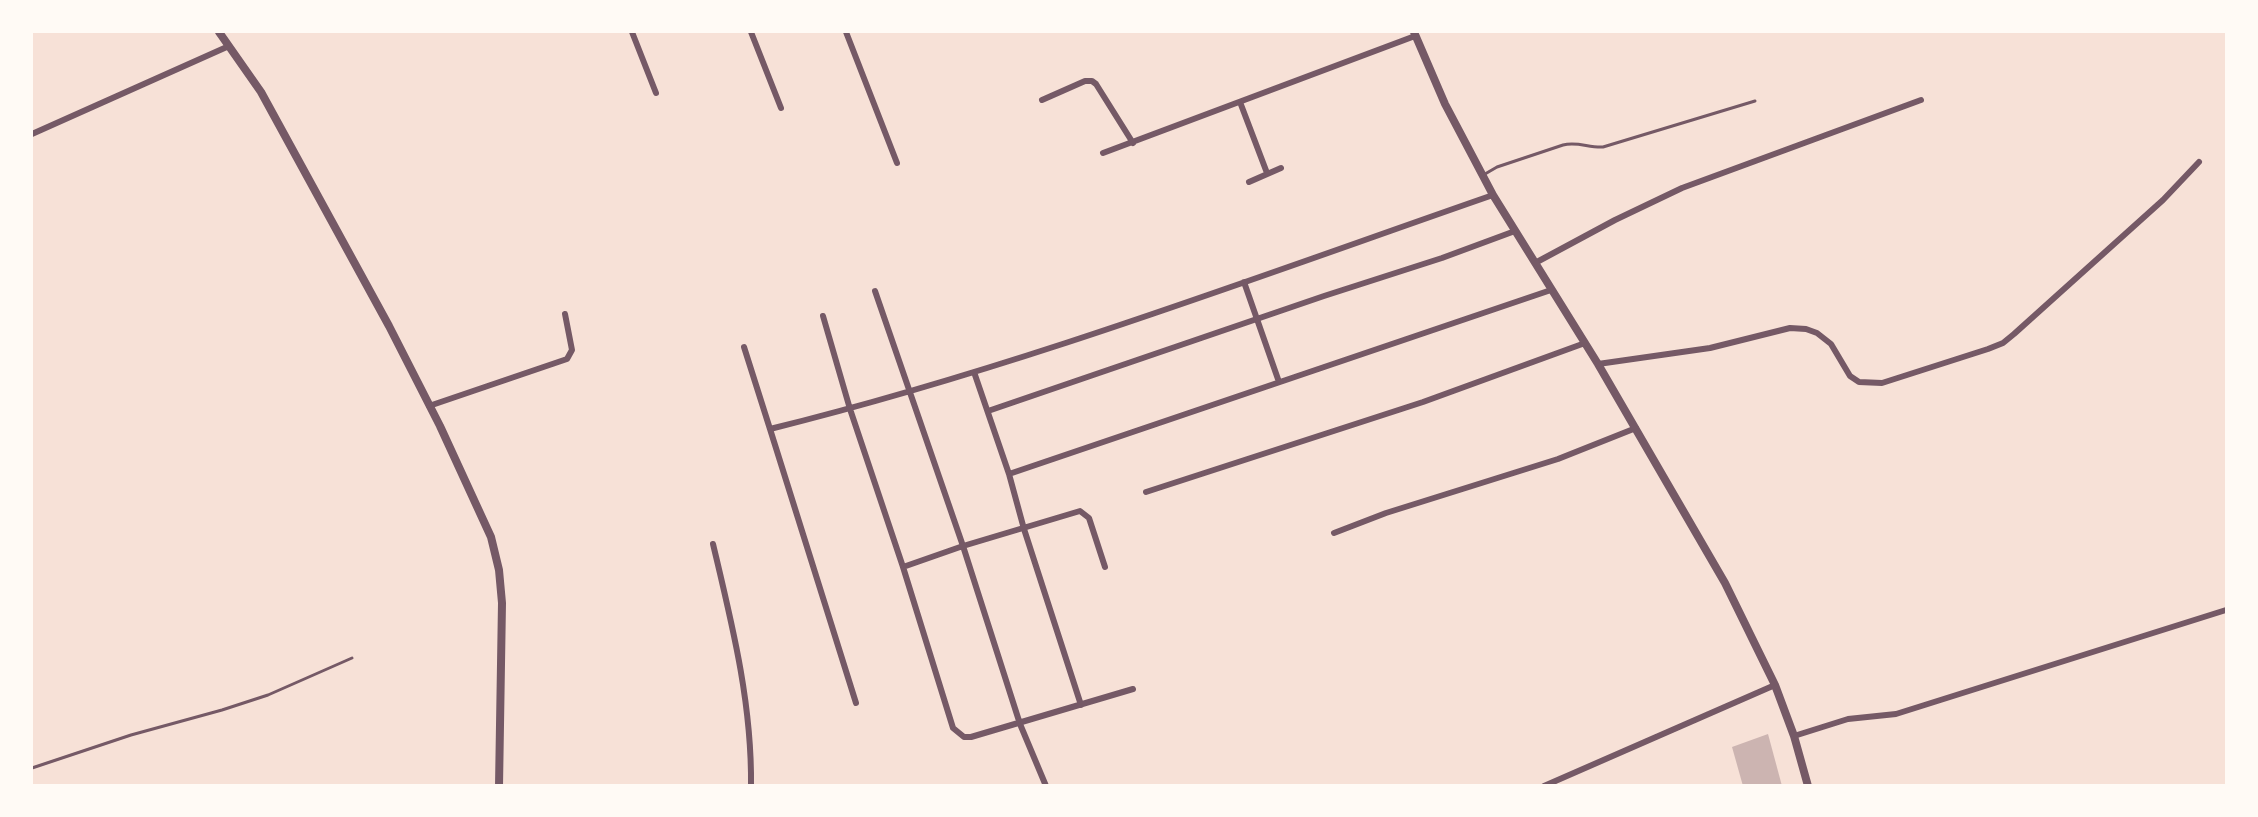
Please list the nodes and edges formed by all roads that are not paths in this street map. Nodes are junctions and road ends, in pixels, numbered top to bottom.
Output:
1 (219, 32) edge
2 (632, 32) edge
3 (751, 32) edge
4 (846, 32) edge
5 (1414, 34) edge
6 (229, 46) junction
7 (656, 93) dead end
8 (1042, 100) dead end
9 (1921, 100) dead end
10 (1755, 101) dead end
11 (1240, 102) junction
12 (781, 108) dead end
13 (32, 134) edge
14 (1133, 143) junction
15 (1103, 153) dead end
16 (2199, 162) dead end
17 (897, 163) dead end
18 (1281, 168) dead end
19 (1267, 173) junction
20 (1483, 175) junction
21 (1249, 182) dead end
22 (1493, 195) junction
23 (1515, 231) junction
24 (1535, 263) junction
25 (1244, 282) junction
26 (1551, 290) junction
27 (875, 291) dead end
28 (566, 314) dead end
29 (823, 316) dead end
30 (1256, 320) junction
31 (1585, 343) junction
32 (744, 347) dead end
33 (1598, 364) junction
34 (974, 372) junction
35 (1279, 382) junction
36 (911, 392) junction
37 (429, 406) junction
38 (850, 409) junction
39 (988, 411) junction
40 (1636, 428) junction
41 (770, 429) junction
42 (1009, 474) junction
43 (1146, 492) dead end
44 (1024, 529) junction
45 (1334, 533) dead end
46 (713, 544) dead end
47 (963, 546) junction
48 (903, 567) junction
49 (1105, 567) dead end
50 (2226, 610) edge
51 (352, 658) dead end
52 (1775, 685) junction
53 (1133, 689) dead end
54 (856, 703) dead end
55 (1082, 705) junction
56 (1020, 724) junction
57 (1794, 736) junction
58 (32, 768) edge
59 (499, 786) edge
60 (752, 786) edge
61 (1046, 786) edge
62 (1544, 786) edge
63 (1808, 786) edge

1 - 6 street
2 - 7 street
3 - 12 street
4 - 17 street
5 - 11 street
5 - 20 street
6 - 13 street
6 - 37 street
8 - 14 street
9 - 24 street
10 - 20 lane
11 - 14 street
11 - 19 street
14 - 15 street
16 - 33 street
18 - 19 street
19 - 21 street
20 - 22 street
22 - 23 street
22 - 25 street
23 - 24 street
23 - 30 street
24 - 26 street
25 - 30 street
25 - 34 street
26 - 31 street
26 - 35 street
27 - 36 street
28 - 37 street
29 - 38 street
30 - 35 street
30 - 39 street
31 - 33 street
31 - 43 street
32 - 41 street
33 - 40 street
34 - 36 street
34 - 39 street
35 - 42 street
36 - 38 street
36 - 47 street
37 - 59 street
38 - 41 street
38 - 48 street
39 - 42 street
40 - 45 street
40 - 52 street
41 - 54 street
42 - 44 street
44 - 47 street
44 - 49 street
44 - 55 street
46 - 60 street
47 - 48 street
47 - 56 street
48 - 56 street
50 - 57 street
51 - 58 lane
52 - 57 street
52 - 62 street
53 - 55 street
55 - 56 street
56 - 61 street
57 - 63 street

